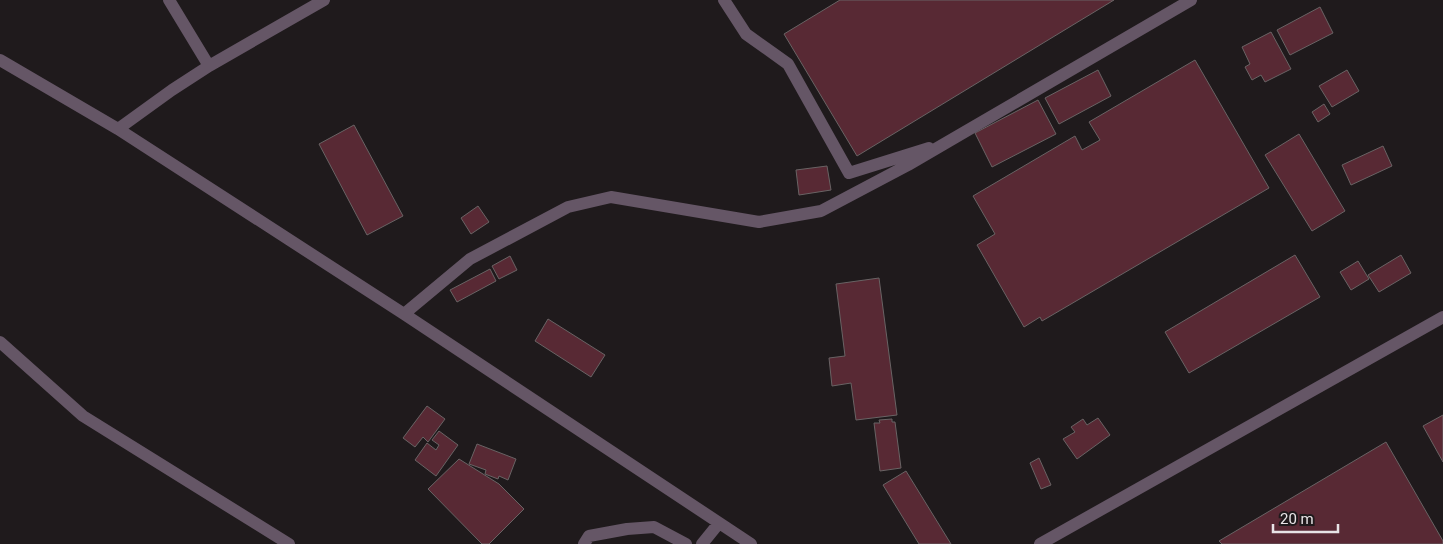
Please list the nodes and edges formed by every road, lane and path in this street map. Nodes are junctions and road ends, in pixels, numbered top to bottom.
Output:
1 (169, 0) edge
2 (324, 0) edge
3 (724, 0) edge
4 (1191, 0) edge
5 (0, 60) edge
6 (209, 66) junction
7 (118, 130) junction
8 (948, 141) junction
9 (404, 314) junction
10 (1443, 317) edge
11 (0, 342) edge
12 (718, 523) junction
13 (289, 544) edge
14 (584, 544) edge
15 (686, 544) edge
16 (702, 544) edge
17 (752, 544) edge
18 (1040, 544) edge

1 - 6 street
2 - 6 street
3 - 8 street
4 - 8 street
5 - 7 street
6 - 7 street
7 - 9 street
8 - 9 street
9 - 12 street
10 - 18 street
11 - 13 street
12 - 16 street
12 - 17 street
14 - 15 street

